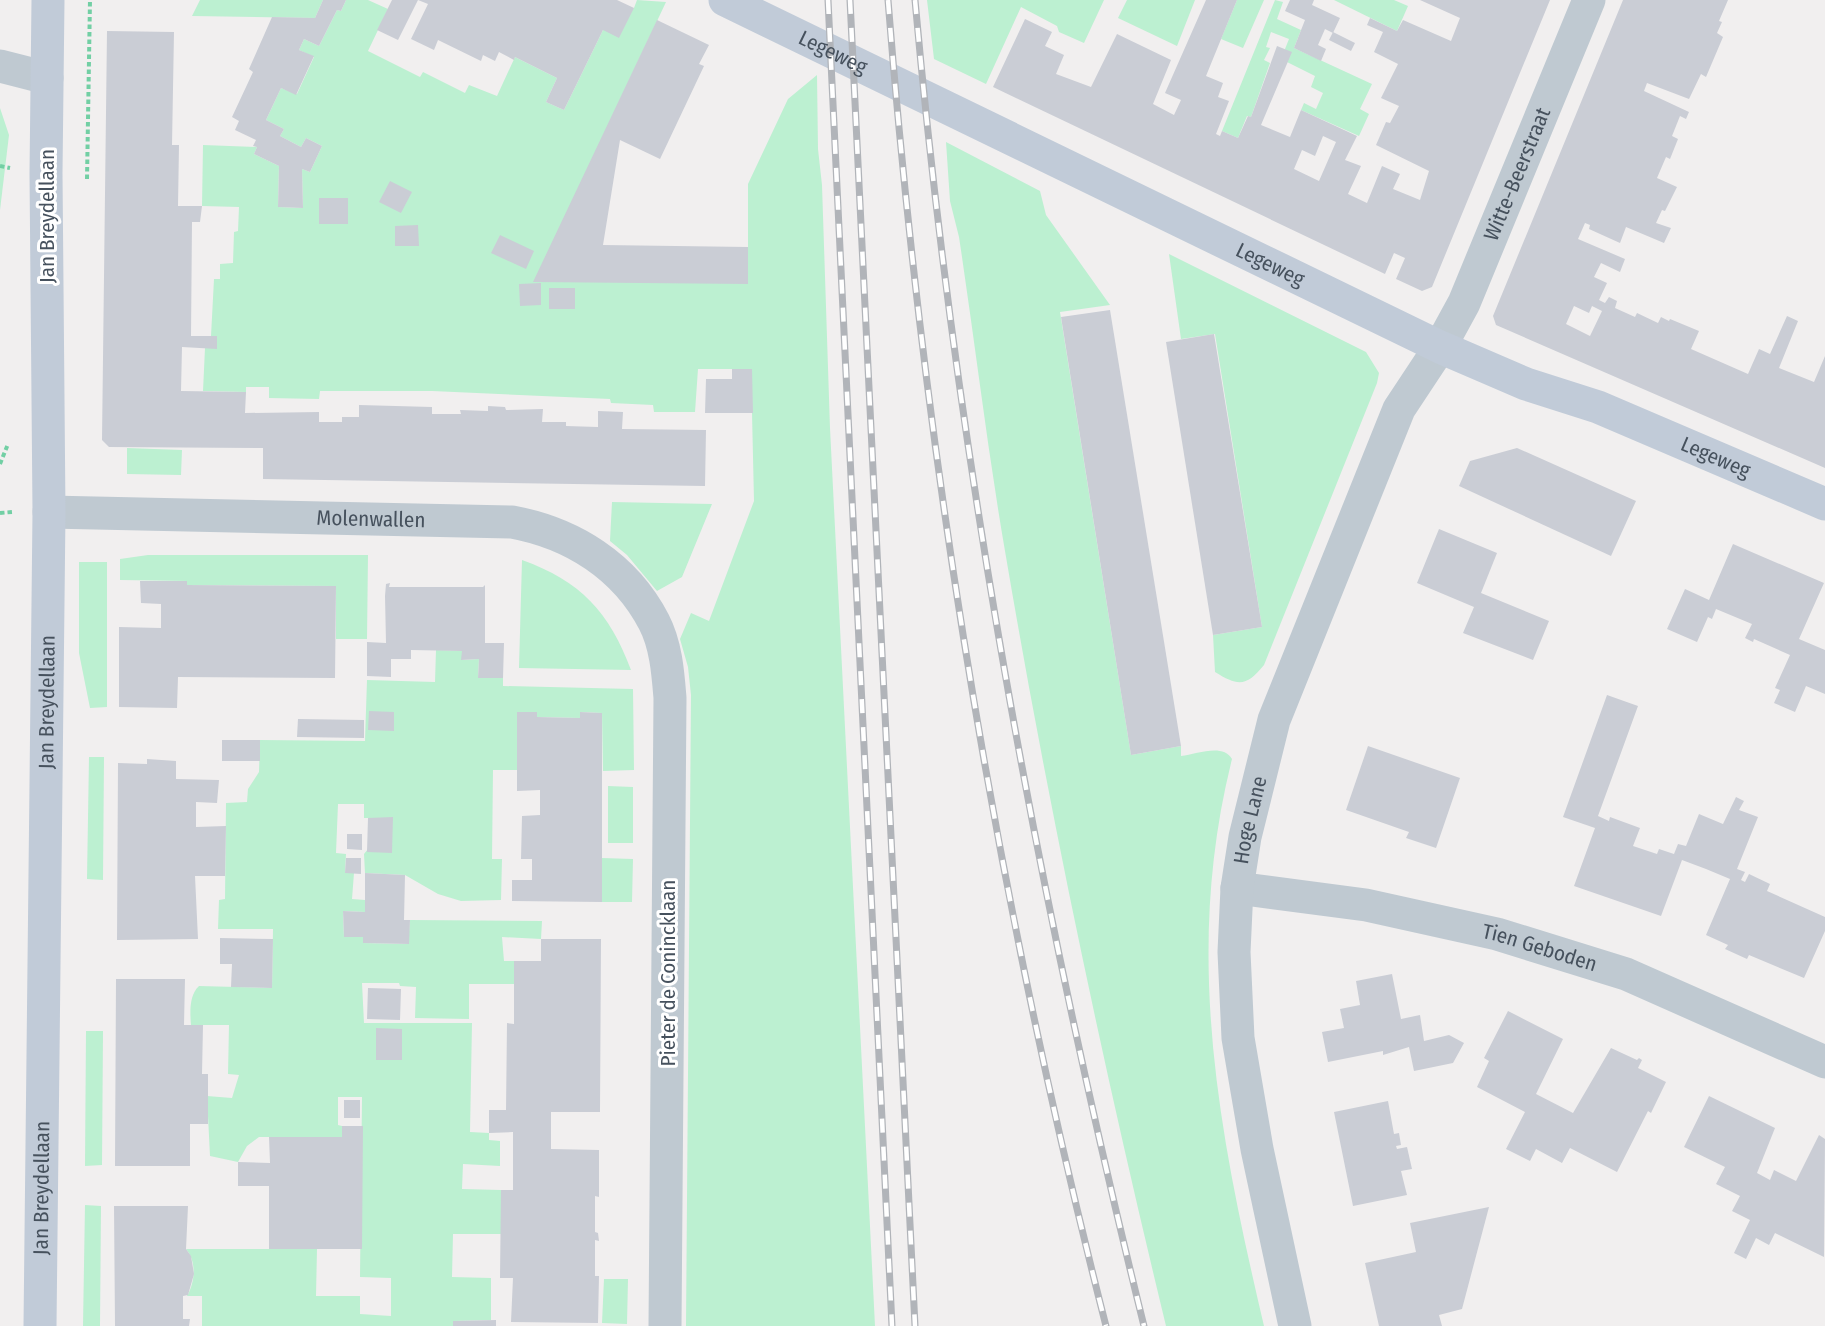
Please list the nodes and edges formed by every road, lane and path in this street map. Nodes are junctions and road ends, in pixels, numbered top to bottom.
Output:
1 (48, 0) edge
2 (90, 0) edge
3 (725, 0) edge
4 (1589, 0) edge
5 (0, 66) edge
6 (47, 78) junction
7 (88, 120) dead end
8 (1440, 347) junction
9 (9, 444) dead end
10 (0, 464) edge
11 (1825, 504) edge
12 (49, 512) junction
13 (654, 622) joint
14 (1237, 888) junction
15 (1825, 1062) edge
16 (40, 1326) edge
17 (665, 1326) edge
18 (1294, 1326) edge

1 - 6 street, Jan Breydellaan
2 - 7 path
3 - 8 street, Legeweg
4 - 8 street, Witte-Beerstraat
5 - 6 street
6 - 12 street, Jan Breydellaan
8 - 11 street, Legeweg
8 - 14 street, Hoge Lane
9 - 10 path
12 - 13 street, Molenwallen
12 - 16 street, Jan Breydellaan
13 - 17 street, Pieter de Conincklaan
14 - 15 street, Tien Geboden
14 - 18 street, Hoge Lane

